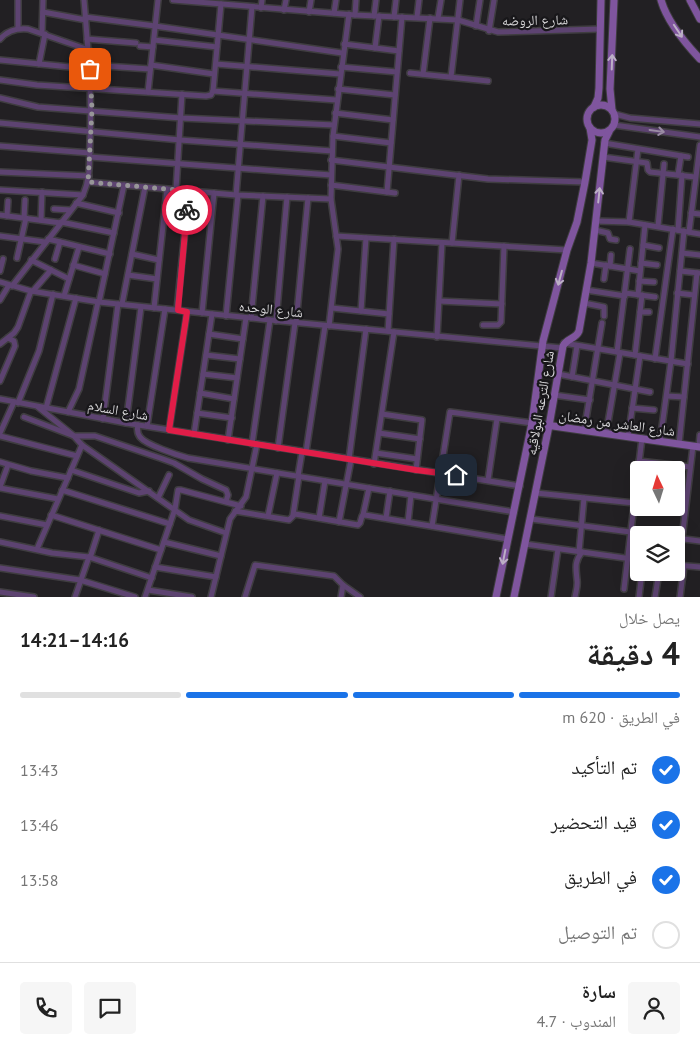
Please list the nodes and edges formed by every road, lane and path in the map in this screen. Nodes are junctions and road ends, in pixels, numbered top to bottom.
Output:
1 (18, 0) edge
2 (43, 0) edge
3 (84, 0) edge
4 (158, 0) edge
5 (173, 0) edge
6 (262, 0) edge
7 (286, 0) edge
8 (311, 0) edge
9 (336, 0) edge
10 (356, 0) edge
11 (376, 0) edge
12 (396, 0) edge
13 (419, 0) edge
14 (441, 0) edge
15 (460, 0) edge
16 (480, 0) edge
17 (494, 0) edge
18 (614, 0) edge
19 (690, 0) edge
20 (600, 1) edge
21 (663, 2) edge
22 (238, 3) edge
23 (222, 4) junction
24 (252, 7) junction
25 (261, 8) junction
26 (284, 10) junction
27 (43, 12) junction
28 (309, 12) junction
29 (334, 13) junction
30 (352, 15) junction
31 (377, 16) junction
32 (394, 17) junction
33 (402, 17) junction
34 (85, 18) junction
35 (417, 18) junction
36 (430, 18) junction
37 (438, 18) junction
38 (700, 19) edge
39 (458, 20) junction
40 (155, 26) junction
41 (476, 26) junction
42 (18, 28) junction
43 (600, 29) junction
44 (489, 30) junction
45 (44, 34) junction
46 (218, 35) junction
47 (0, 39) edge
48 (88, 40) junction
49 (154, 40) junction
50 (248, 40) junction
51 (344, 44) junction
52 (153, 47) junction
53 (217, 47) junction
54 (375, 48) junction
55 (88, 50) junction
56 (399, 51) junction
57 (342, 53) junction
58 (700, 59) edge
59 (0, 60) edge
60 (39, 64) junction
61 (216, 64) junction
62 (246, 66) junction
63 (341, 66) junction
64 (90, 67) junction
65 (151, 67) junction
66 (397, 72) junction
67 (410, 73) dead end
68 (214, 74) junction
69 (340, 74) junction
70 (423, 74) junction
71 (451, 77) junction
72 (0, 80) edge
73 (488, 81) dead end
74 (91, 88) junction
75 (338, 89) junction
76 (213, 91) junction
77 (148, 92) junction
78 (244, 93) junction
79 (182, 94) junction
80 (395, 95) junction
81 (0, 98) edge
82 (336, 100) junction
83 (594, 107) junction
84 (92, 110) junction
85 (613, 112) junction
86 (335, 113) junction
87 (181, 118) junction
88 (241, 120) junction
89 (393, 120) junction
90 (0, 123) edge
91 (700, 124) edge
92 (334, 125) junction
93 (614, 126) junction
94 (590, 128) junction
95 (91, 132) junction
96 (609, 132) junction
97 (332, 136) junction
98 (700, 137) edge
99 (180, 140) junction
100 (391, 143) junction
101 (604, 143) junction
102 (239, 145) junction
103 (700, 145) edge
104 (0, 146) edge
105 (638, 149) junction
106 (332, 151) junction
107 (90, 155) junction
108 (681, 156) junction
109 (603, 157) junction
110 (688, 157) dead end
111 (331, 160) junction
112 (636, 162) junction
113 (664, 164) dead end
114 (178, 165) junction
115 (389, 167) junction
116 (237, 169) junction
117 (0, 172) edge
118 (663, 173) junction
119 (331, 175) junction
120 (680, 175) junction
121 (459, 176) junction
122 (697, 176) edge
123 (89, 179) junction
124 (634, 181) junction
125 (585, 182) junction
126 (641, 182) dead end
127 (124, 185) junction
128 (331, 185) junction
129 (145, 187) junction
130 (167, 189) junction
131 (0, 190) edge
132 (176, 190) junction
133 (189, 191) junction
134 (42, 192) junction
135 (386, 192) junction
136 (214, 193) junction
137 (395, 193) dead end
138 (82, 195) junction
139 (237, 195) junction
140 (263, 196) junction
141 (287, 197) junction
142 (308, 198) junction
143 (331, 199) junction
144 (25, 200) dead end
145 (8, 201) dead end
146 (76, 203) junction
147 (54, 208) dead end
148 (70, 210) junction
149 (119, 212) junction
150 (691, 213) junction
151 (700, 214) edge
152 (0, 215) edge
153 (7, 216) junction
154 (25, 218) junction
155 (41, 220) junction
156 (596, 221) junction
157 (61, 222) junction
158 (629, 222) junction
159 (646, 225) junction
160 (658, 226) junction
161 (595, 230) junction
162 (681, 231) junction
163 (114, 233) junction
164 (700, 234) edge
165 (0, 236) edge
166 (336, 236) junction
167 (366, 238) junction
168 (21, 239) junction
169 (394, 239) junction
170 (47, 240) junction
171 (616, 240) dead end
172 (60, 242) junction
173 (442, 243) junction
174 (452, 243) junction
175 (504, 246) junction
176 (643, 246) junction
177 (79, 247) junction
178 (659, 248) dead end
179 (630, 249) dead end
180 (567, 250) junction
181 (682, 253) junction
182 (110, 254) junction
183 (132, 254) junction
184 (611, 254) dead end
185 (700, 255) edge
186 (17, 258) dead end
187 (3, 259) dead end
188 (55, 259) dead end
189 (31, 260) junction
190 (159, 260) junction
191 (591, 263) junction
192 (641, 263) junction
193 (73, 265) junction
194 (657, 265) dead end
195 (608, 266) junction
196 (628, 269) junction
197 (52, 270) junction
198 (0, 271) edge
199 (640, 271) junction
200 (680, 271) junction
201 (698, 273) edge
202 (105, 274) junction
203 (128, 275) junction
204 (69, 279) junction
205 (157, 279) junction
206 (604, 279) dead end
207 (639, 281) junction
208 (0, 282) edge
209 (654, 282) dead end
210 (11, 285) junction
211 (586, 290) junction
212 (32, 291) junction
213 (2, 292) edge
214 (677, 293) junction
215 (53, 294) junction
216 (625, 294) junction
217 (640, 295) junction
218 (694, 295) junction
219 (64, 296) junction
220 (655, 297) dead end
221 (76, 298) junction
222 (0, 300) edge
223 (439, 301) junction
224 (99, 302) junction
225 (584, 303) junction
226 (120, 304) junction
227 (502, 304) junction
228 (141, 307) junction
229 (154, 308) junction
230 (332, 308) junction
231 (164, 309) junction
232 (178, 310) junction
233 (361, 310) junction
234 (187, 312) junction
235 (640, 312) junction
236 (649, 312) dead end
237 (202, 313) junction
238 (212, 314) junction
239 (389, 314) junction
240 (226, 316) junction
241 (604, 316) dead end
242 (248, 318) junction
243 (273, 321) junction
244 (296, 323) junction
245 (602, 323) dead end
246 (482, 325) dead end
247 (327, 326) junction
248 (366, 329) junction
249 (391, 332) junction
250 (209, 334) junction
251 (438, 337) junction
252 (8, 338) junction
253 (243, 339) junction
254 (0, 344) edge
255 (542, 346) junction
256 (563, 346) junction
257 (577, 346) junction
258 (599, 349) junction
259 (619, 353) junction
260 (206, 355) junction
261 (638, 356) junction
262 (655, 358) junction
263 (240, 359) junction
264 (671, 361) junction
265 (688, 364) junction
266 (203, 374) junction
267 (558, 374) junction
268 (572, 377) junction
269 (237, 378) junction
270 (0, 381) edge
271 (593, 381) junction
272 (614, 385) junction
273 (635, 389) junction
274 (650, 392) dead end
275 (200, 393) junction
276 (554, 395) junction
277 (667, 396) junction
278 (684, 397) junction
279 (0, 399) edge
280 (234, 399) junction
281 (590, 400) junction
282 (16, 403) junction
283 (37, 407) junction
284 (46, 408) junction
285 (632, 408) junction
286 (654, 410) dead end
287 (68, 412) junction
288 (197, 413) junction
289 (382, 414) junction
290 (24, 417) dead end
291 (232, 418) junction
292 (103, 419) junction
293 (498, 419) junction
294 (126, 423) junction
295 (532, 423) junction
296 (138, 425) junction
297 (146, 426) junction
298 (549, 426) junction
299 (169, 430) junction
300 (584, 431) junction
301 (379, 433) junction
302 (194, 434) junction
303 (606, 434) junction
304 (0, 435) edge
305 (700, 435) edge
306 (74, 436) junction
307 (628, 437) junction
308 (642, 438) junction
309 (420, 439) junction
310 (228, 440) junction
311 (660, 441) junction
312 (254, 444) junction
313 (679, 444) junction
314 (82, 445) junction
315 (697, 446) edge
316 (278, 448) junction
317 (304, 452) junction
318 (376, 453) junction
319 (178, 455) junction
320 (77, 456) junction
321 (418, 459) junction
322 (350, 460) junction
323 (639, 461) edge
324 (0, 462) edge
325 (174, 463) junction
326 (374, 464) junction
327 (8, 465) junction
328 (685, 466) edge
329 (690, 467) junction
330 (252, 469) junction
331 (71, 470) junction
332 (416, 470) junction
333 (277, 473) junction
334 (440, 473) junction
335 (168, 476) dead end
336 (298, 476) junction
337 (68, 478) junction
338 (488, 480) junction
339 (325, 481) junction
340 (347, 484) junction
341 (520, 486) junction
342 (0, 487) edge
343 (369, 488) junction
344 (62, 490) junction
345 (149, 491) junction
346 (390, 491) junction
347 (536, 493) junction
348 (411, 495) junction
349 (158, 498) junction
350 (584, 498) junction
351 (58, 499) junction
352 (436, 499) junction
353 (226, 501) junction
354 (630, 503) edge
355 (241, 506) junction
356 (175, 509) junction
357 (235, 511) junction
358 (514, 512) junction
359 (51, 515) junction
360 (293, 515) junction
361 (363, 515) junction
362 (0, 516) edge
363 (268, 516) junction
364 (320, 518) junction
365 (386, 518) junction
366 (531, 519) junction
367 (339, 522) junction
368 (408, 522) junction
369 (170, 524) junction
370 (47, 525) junction
371 (581, 525) junction
372 (432, 526) junction
373 (681, 526) edge
374 (99, 530) junction
375 (226, 532) junction
376 (630, 532) edge
377 (507, 539) junction
378 (685, 539) edge
379 (630, 541) edge
380 (0, 542) edge
381 (164, 542) junction
382 (700, 542) edge
383 (525, 544) junction
384 (37, 549) junction
385 (558, 549) junction
386 (161, 550) junction
387 (580, 552) junction
388 (221, 556) junction
389 (89, 557) junction
390 (628, 559) junction
391 (685, 566) edge
392 (155, 567) junction
393 (0, 568) edge
394 (700, 568) edge
395 (216, 577) junction
396 (152, 578) junction
397 (80, 580) junction
398 (641, 581) edge
399 (658, 581) edge
400 (682, 581) edge
401 (343, 585) junction
402 (624, 589) dead end
403 (148, 590) junction
404 (0, 592) edge
405 (34, 597) edge
406 (75, 597) edge
407 (135, 597) edge
408 (145, 597) edge
409 (192, 597) edge
410 (211, 597) edge
411 (245, 597) edge
412 (341, 597) edge
413 (360, 597) edge
414 (496, 597) edge
415 (517, 597) edge
416 (551, 597) edge
417 (575, 597) edge
418 (640, 597) edge
419 (655, 597) edge
420 (680, 597) edge

1 - 42 street
2 - 27 street
3 - 34 street
4 - 40 street
5 - 23 street, شارع الروضه
6 - 25 street
7 - 26 street
8 - 28 street
9 - 29 street
10 - 30 street
11 - 31 street
12 - 32 street
13 - 35 street
14 - 37 street
15 - 39 street
16 - 41 street
17 - 44 street
85 -> 18 street
19 - 38 street
20 - 43 street
21 -> 58 street
22 - 23 street, شارع الروضه
22 - 24 street, شارع الروضه
23 - 46 street
24 - 25 street, شارع الروضه
24 - 50 street
25 - 26 street, شارع الروضه
26 - 28 street, شارع الروضه
27 - 34 street
27 - 45 street
28 - 29 street, شارع الروضه
29 - 30 street, شارع الروضه
30 - 31 street, شارع الروضه
30 - 51 street
31 - 32 street, شارع الروضه
31 - 54 street
32 - 33 street, شارع الروضه
33 - 35 street, شارع الروضه
33 - 56 street
34 - 40 street
34 - 48 street
35 - 36 street, شارع الروضه
36 - 37 street, شارع الروضه
36 - 70 street
37 - 39 street, شارع الروضه
39 - 41 street, شارع الروضه
39 - 71 street
40 - 46 street
40 - 49 street
41 - 44 street, شارع الروضه
42 - 45 street
42 - 47 street
43 - 44 street, شارع الروضه
43 - 83 street
45 - 55 street
45 - 60 street
46 - 50 street
46 - 53 street
48 - 52 street
48 - 55 street
49 - 52 street
49 - 53 street
50 - 57 street
50 - 62 street
51 - 54 street
51 - 57 street
52 - 65 street
53 - 61 street
54 - 56 street
55 - 64 street
56 - 66 street
57 - 63 street
59 - 60 street
60 - 64 street
61 - 62 street
61 - 68 street
62 - 69 street
62 - 78 street
63 - 66 street
63 - 69 street
64 - 65 street
64 - 74 street
65 - 68 street
65 - 77 street
66 - 80 street
67 - 70 street
68 - 76 street
69 - 75 street
70 - 71 street
71 - 73 street
72 - 74 street
74 - 77 street
74 - 84 street
75 - 80 street
75 - 82 street
76 - 78 street
76 - 79 street
77 - 79 street
78 - 82 street
78 - 88 street
79 - 87 street
80 - 89 street
81 - 84 street
82 - 86 street
83 - 85 street
83 - 94 street
84 - 87 street
84 - 95 street
85 - 91 street
85 - 93 street
86 - 89 street
86 - 92 street
87 - 88 street
87 - 99 street
88 - 92 street
88 - 102 street
89 - 100 street
90 - 95 street
92 - 97 street
93 - 96 street
93 -> 98 street
94 - 96 street
94 - 125 street, شارع الترعه البولاقيه
95 - 99 street
95 - 107 street
96 - 101 street, شارع الترعه البولاقيه
97 - 100 street
97 - 106 street
99 - 102 street
99 - 114 street
100 - 115 street
101 - 105 street
101 - 109 street, شارع الترعه البولاقيه
102 - 106 street
102 - 116 street
103 - 122 street
104 - 107 street
105 - 108 street
105 - 112 street
106 - 111 street
107 - 114 street
107 - 123 street
108 - 110 street
108 - 120 street
109 - 112 street
156 -> 109 street, شارع الترعه البولاقيه
111 - 115 street
111 - 119 street
112 - 118 street
112 - 124 street
113 - 118 street
114 - 116 street
114 - 132 street
115 - 121 street
115 - 135 street
116 - 119 street
116 - 139 street
117 - 123 street
118 - 120 street
118 - 160 street
119 - 128 street
120 - 122 street
120 - 162 street
121 - 125 street
121 - 174 street
122 - 150 street
123 - 127 street
123 - 138 street
124 - 126 street
124 - 158 street
125 - 180 street, شارع الترعه البولاقيه
127 - 129 street
127 - 149 street
128 - 135 street
128 - 143 street
129 - 130 street
129 - 183 street
130 - 132 street
130 - 190 street
131 - 134 street
132 - 133 street
133 - 136 street
133 - 232 street
134 - 138 street
134 - 155 street
135 - 137 street
136 - 139 street
136 - 237 street
138 - 146 street
139 - 140 street
139 - 240 street
140 - 141 street
140 - 242 street
141 - 142 street
141 - 243 street
142 - 143 street
142 - 244 street
143 - 166 street
144 - 154 street
145 - 153 street
146 - 148 street
146 - 149 street
147 - 148 street
148 - 157 street
149 - 163 street
150 - 151 street
150 - 162 street
152 - 153 street
153 - 154 street
154 - 155 street
154 - 168 street
155 - 157 street
156 - 158 street
156 - 161 street, شارع الترعه البولاقيه
157 - 163 street
157 - 170 street
158 - 159 street
159 - 160 street
159 - 176 street
160 - 162 street
161 - 171 street
161 - 191 street, شارع الترعه البولاقيه
162 - 164 street
162 - 181 street
162 - 262 street
163 - 182 street
165 - 168 street
166 - 167 street
166 - 230 street
167 - 169 street
167 - 233 street
168 - 170 street
168 - 186 street
169 - 173 street
169 - 239 street
170 - 172 street
170 - 189 street
172 - 177 street
172 - 188 street
173 - 174 street
173 - 223 street
174 - 175 street
175 - 180 street
175 - 227 street
176 - 178 street
176 - 192 street
177 - 182 street
177 - 193 street
179 - 196 street
180 -> 255 street, شارع الترعه البولاقيه
181 - 185 street
181 - 200 street
182 - 202 street
183 - 190 street
183 - 203 street
184 - 195 street
187 - 198 street
189 - 197 street
189 - 210 street
190 - 205 street
191 - 195 street
191 - 211 street, شارع الترعه البولاقيه
192 - 194 street
192 - 199 street
193 - 202 street
193 - 204 street
195 - 196 street
195 - 206 street
196 - 199 street
196 - 216 street
197 - 204 street
197 - 212 street
199 - 207 street
200 - 201 street
200 - 214 street
201 - 218 street
202 - 224 street
203 - 205 street
203 - 226 street
204 - 219 street
205 - 229 street
207 - 209 street
207 - 217 street
208 - 210 street, شارع الوحده
210 - 212 street, شارع الوحده
210 - 213 street
211 - 216 street
211 - 225 street, شارع الترعه البولاقيه
212 - 215 street, شارع الوحده
212 - 252 street
213 - 222 street
214 - 218 street
214 - 264 street
215 - 219 street, شارع الوحده
215 - 282 street
216 - 217 street
216 - 259 street
217 - 220 street
217 - 235 street
218 - 265 street
219 - 221 street, شارع الوحده
221 - 224 street, شارع الوحده
221 - 284 street
223 - 227 street
223 - 251 street
224 - 226 street, شارع الوحده
224 - 287 street
225 - 241 street
225 - 256 street, شارع الترعه البولاقيه
226 - 228 street, شارع الوحده
226 - 292 street
227 - 246 street
228 - 229 street, شارع الوحده
228 - 294 street
229 - 231 street, شارع الوحده
230 - 233 street
230 - 247 street
231 - 232 street, شارع الوحده
231 - 297 street
232 - 234 street, شارع الوحده
233 - 239 street
234 - 237 street, شارع الوحده
234 - 299 street
235 - 236 street
235 - 261 street
237 - 238 street, شارع الوحده
238 - 240 street, شارع الوحده
238 - 250 street
239 - 249 street
240 - 242 street, شارع الوحده
242 - 243 street, شارع الوحده
242 - 253 street
243 - 244 street, شارع الوحده
243 - 312 street
244 - 247 street, شارع الوحده
244 - 316 street
245 - 258 street
247 - 248 street, شارع الوحده
247 - 317 street
248 - 249 street, شارع الوحده
248 - 322 street
249 - 251 street, شارع الوحده
249 - 289 street
250 - 253 street
250 - 260 street
251 - 255 street, شارع الوحده
252 - 254 street
252 - 270 street
253 - 263 street
255 - 256 street, شارع الوحده
255 - 295 street, شارع الترعه البولاقيه
256 - 257 street, شارع الوحده
256 - 267 street, شارع الترعه البولاقيه
257 - 258 street, شارع الوحده
257 - 268 street
258 - 259 street, شارع الوحده
258 - 271 street
259 - 261 street, شارع الوحده
259 - 272 street
260 - 263 street
260 - 266 street
261 - 262 street, شارع الوحده
261 - 273 street
262 - 264 street, شارع الوحده
263 - 269 street
264 - 265 street, شارع الوحده
264 - 277 street
265 - 278 street
266 - 269 street
266 - 275 street
267 - 268 street
267 - 276 street, شارع الترعه البولاقيه
268 - 271 street
269 - 280 street
271 - 272 street
271 - 281 street
272 - 273 street
272 - 303 street
273 - 274 street
273 - 285 street
275 - 280 street
275 - 288 street
276 - 281 street
276 - 298 street, شارع الترعه البولاقيه
277 - 278 street
277 - 311 street
278 - 313 street
279 - 282 street, شارع السلام
280 - 291 street
281 - 300 street
282 - 283 street, شارع السلام
282 - 304 street
283 - 284 street, شارع السلام
283 - 306 street, شارع السلام
284 - 287 street, شارع السلام
285 - 286 street
285 - 307 street
287 - 292 street, شارع السلام
288 - 291 street
288 - 302 street
289 - 301 street
289 - 309 street
290 - 306 street
291 - 310 street
292 - 294 street, شارع السلام
293 - 295 street
293 - 334 street
293 - 338 street
294 - 296 street, شارع السلام
295 - 298 street, شارع العاشر من رمضان
295 - 341 street, شارع الترعه البولاقيه
296 - 297 street, شارع السلام
296 - 319 street
297 - 299 street, شارع السلام
298 - 300 street, شارع العاشر من رمضان
298 - 347 street, شارع الترعه البولاقيه
299 - 302 street, شارع السلام
300 - 303 street, شارع العاشر من رمضان
301 - 309 street
301 - 318 street
302 - 310 street, شارع السلام
303 - 307 street, شارع العاشر من رمضان
304 - 320 street
305 - 315 street
306 - 314 street, شارع السلام
306 - 325 street
307 - 308 street, شارع العاشر من رمضان
308 - 311 street, شارع العاشر من رمضان
308 - 323 street
309 - 321 street
310 - 312 street, شارع السلام
311 - 313 street, شارع العاشر من رمضان
312 - 316 street, شارع السلام
312 - 330 street
313 - 315 street, شارع العاشر من رمضان
314 - 320 street
314 - 345 street, شارع السلام
315 - 329 street
316 - 317 street, شارع السلام
317 - 322 street, شارع السلام
317 - 336 street
318 - 321 street
318 - 326 street
319 - 325 street
319 - 330 street
320 - 331 street
321 - 332 street
322 - 326 street, شارع السلام
322 - 340 street
324 - 327 street
325 - 353 street
326 - 332 street, شارع السلام
327 - 337 street
327 - 342 street
328 - 329 street
329 - 373 street
330 - 333 street
330 - 355 street
331 - 337 street
331 - 345 street
332 - 334 street, شارع السلام
333 - 336 street
333 - 363 street
334 - 338 street, شارع السلام
334 - 352 street
335 - 349 street
336 - 339 street
336 - 360 street
337 - 344 street
338 - 341 street, شارع السلام
339 - 340 street
339 - 364 street
340 - 343 street
340 - 367 street
341 - 358 street, شارع الترعه البولاقيه
342 - 351 street
343 - 346 street
343 - 361 street
344 - 351 street
344 - 369 street
345 - 349 street, شارع السلام
346 - 348 street
346 - 365 street
347 - 350 street
347 - 366 street, شارع الترعه البولاقيه
348 - 352 street
348 - 368 street
349 - 356 street, شارع السلام
350 - 354 street
350 - 371 street
351 - 359 street
352 - 358 street
352 - 372 street
353 - 355 street
353 - 356 street
355 - 357 street
356 - 369 street
356 - 375 street, شارع السلام
357 - 363 street
357 - 375 street
358 - 377 street, شارع الترعه البولاقيه
359 - 370 street
359 - 374 street
360 - 363 street
360 - 364 street
361 - 365 street
361 - 367 street
362 - 370 street
364 - 367 street
365 - 368 street
366 - 371 street
366 - 383 street, شارع الترعه البولاقيه
368 - 372 street
369 - 381 street
370 - 384 street
371 - 376 street
371 - 387 street
372 - 377 street
374 - 386 street
374 - 389 street
375 - 388 street
377 -> 414 street, شارع الترعه البولاقيه
378 - 382 street
379 - 390 street
380 - 384 street
381 - 386 street
381 - 388 street
383 - 385 street
383 - 415 street, شارع الترعه البولاقيه
384 - 389 street
385 - 387 street
385 - 416 street
386 - 392 street
387 - 390 street
387 - 417 street
388 - 395 street
389 - 396 street
389 - 397 street
390 - 402 street
391 - 394 street
392 - 395 street
392 - 396 street
393 - 397 street
395 - 410 street
396 - 403 street
397 - 406 street
397 - 407 street
398 - 418 street
399 - 419 street
400 - 420 street
401 - 411 street
401 - 412 street
401 - 413 street
403 - 408 street
403 - 409 street
404 - 405 street

